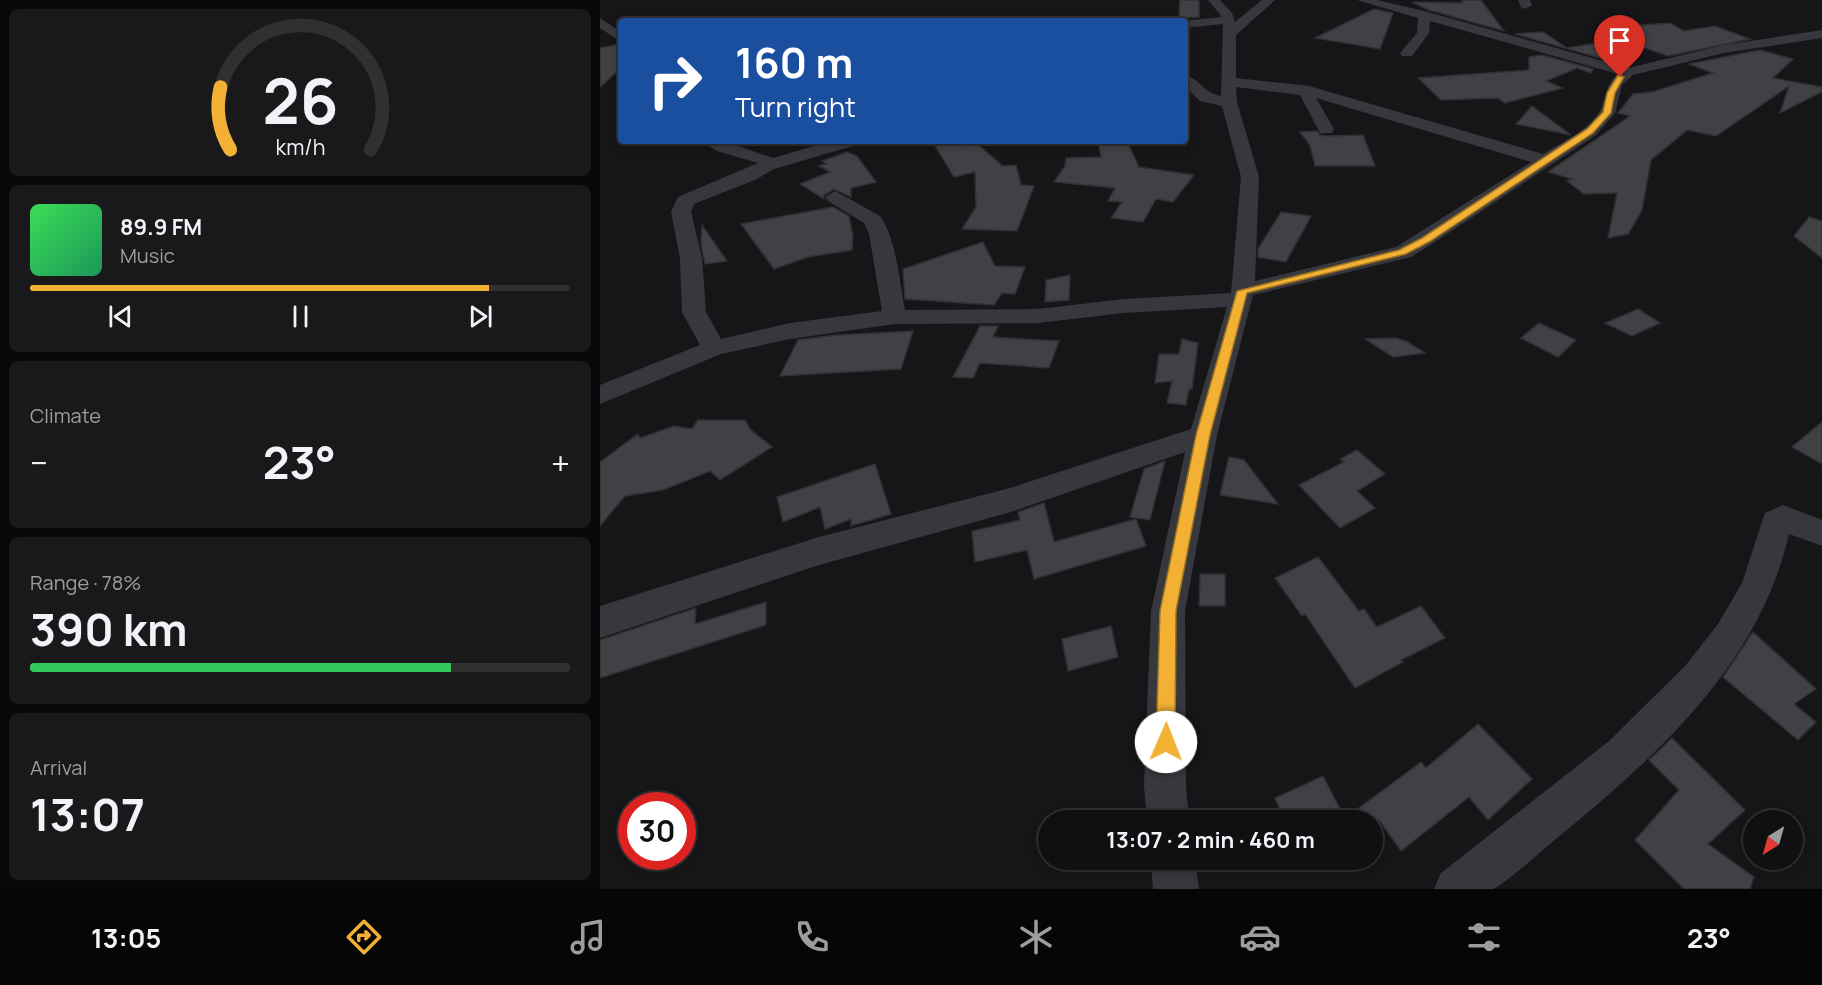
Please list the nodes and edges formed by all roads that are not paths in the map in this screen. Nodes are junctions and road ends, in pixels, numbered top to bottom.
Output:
1 (1269, 0) edge
2 (1363, 0) edge
3 (1424, 15) junction
4 (1224, 17) edge
5 (600, 22) edge
6 (1188, 23) edge
7 (1822, 34) edge
8 (618, 36) edge
9 (1407, 53) dead end
10 (1628, 72) junction
11 (1188, 82) edge
12 (1304, 89) junction
13 (1228, 92) junction
14 (1326, 129) dead end
15 (716, 144) edge
16 (840, 144) edge
17 (1544, 160) junction
18 (768, 165) junction
19 (835, 197) dead end
20 (1241, 295) junction
21 (896, 317) junction
22 (714, 348) junction
23 (600, 395) edge
24 (1203, 435) junction
25 (1822, 532) edge
26 (600, 622) edge
27 (1167, 810) edge
28 (1174, 870) edge
29 (1176, 889) edge
30 (1457, 889) edge

1 - 4 street
2 - 3 street
3 - 9 street
3 - 10 street
4 - 6 street
4 - 13 street
5 - 8 street
7 - 10 street
10 - 17 street
11 - 13 street
12 - 13 street
12 - 14 street
12 - 17 street
13 - 20 street
15 - 18 street
16 - 18 street
17 - 20 street
18 - 22 street
19 - 21 street
20 - 21 street
20 - 24 street
21 - 22 street
22 - 23 street
24 - 26 street
24 - 27 street
25 - 30 street
28 - 29 street

